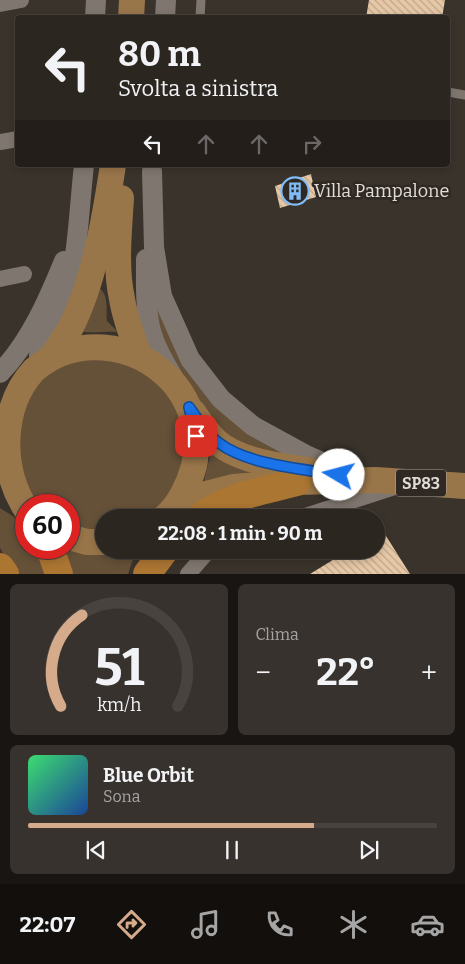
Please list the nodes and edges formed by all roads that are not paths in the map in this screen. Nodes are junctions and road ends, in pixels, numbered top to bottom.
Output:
1 (21, 0) edge
2 (96, 0) edge
3 (132, 0) edge
4 (166, 0) edge
5 (201, 0) edge
6 (0, 4) edge
7 (95, 15) edge
8 (131, 15) edge
9 (165, 15) edge
10 (200, 15) edge
11 (450, 92) edge
12 (465, 95) edge
13 (15, 140) edge
14 (0, 142) edge
15 (84, 167) edge
16 (113, 167) edge
17 (123, 167) edge
18 (152, 168) edge
19 (24, 274) dead end
20 (0, 279) edge
21 (139, 355) junction
22 (51, 358) junction
23 (10, 379) edge
24 (183, 397) junction
25 (366, 479) junction
26 (296, 482) junction
27 (409, 482) junction
28 (465, 486) edge
29 (15, 495) edge
30 (171, 509) edge
31 (177, 509) edge
32 (212, 509) edge
33 (326, 509) edge
34 (80, 540) edge
35 (95, 542) edge
36 (54, 559) edge
37 (142, 559) edge
38 (158, 559) edge
39 (201, 559) edge
40 (0, 567) edge
41 (5, 574) edge
42 (59, 574) edge
43 (135, 574) edge
44 (147, 574) edge
45 (188, 574) edge

1 - 6 street
2 - 7 street
3 - 8 main road
4 - 9 street
5 - 10 lane
11 - 12 lane
13 - 14 street
15 - 23 street
16 - 22 main road
17 - 21 main road
18 - 24 street
18 - 25 street
19 - 20 street
21 - 22 main road
21 - 24 main road
22 - 23 main road
23 - 29 main road
24 - 25 main road, SP83
24 - 30 main road
25 - 26 main road, SP83
25 - 27 main road, SP83
26 - 31 main road, SP83
26 - 32 highway
27 - 28 main road, SP83
27 - 33 street
34 - 35 main road
36 - 42 highway
37 - 43 highway
38 - 44 highway
39 - 45 street
40 - 41 highway

